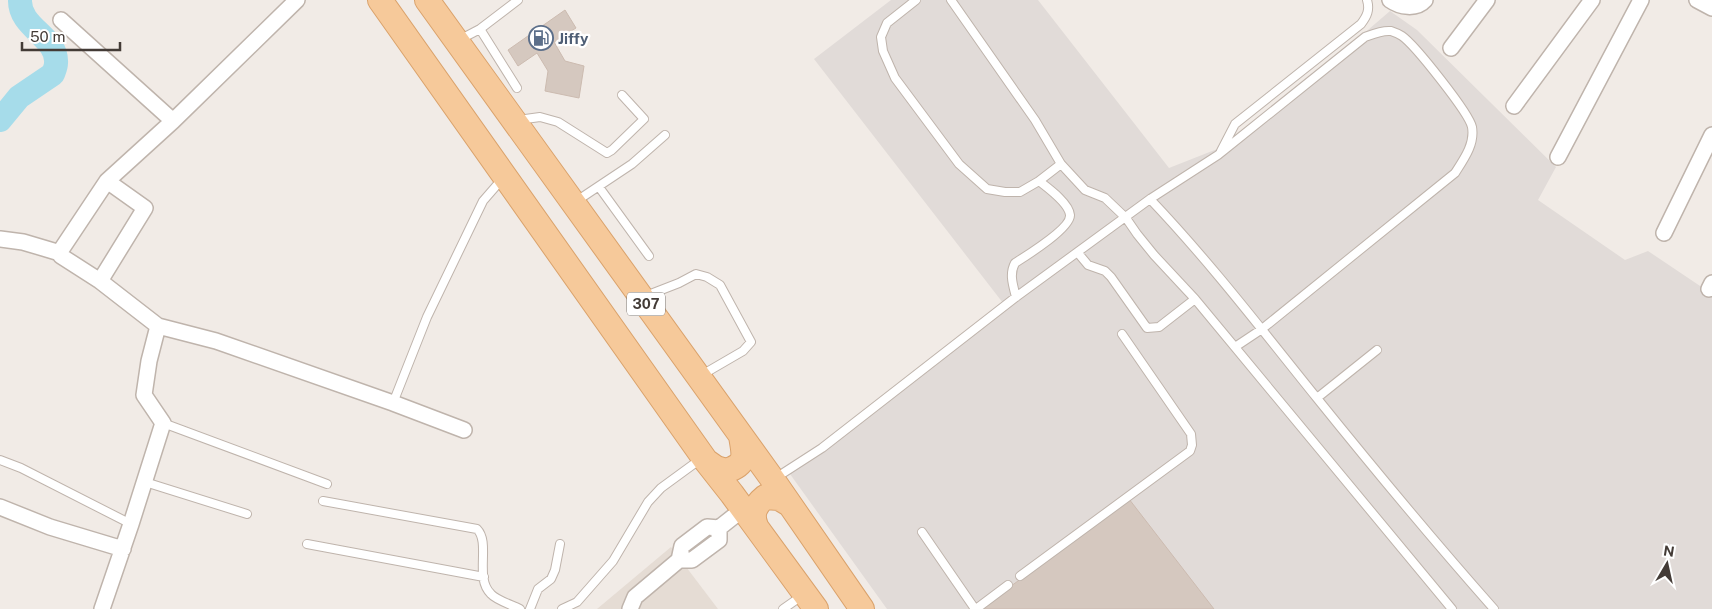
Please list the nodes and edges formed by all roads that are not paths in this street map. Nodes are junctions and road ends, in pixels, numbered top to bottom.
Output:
1 (297, 0) edge
2 (427, 0) edge
3 (518, 0) edge
4 (916, 0) edge
5 (950, 0) edge
6 (1367, 0) edge
7 (1390, 0) edge
8 (1425, 0) edge
9 (1488, 0) edge
10 (1592, 0) edge
11 (1641, 0) edge
12 (1697, 0) edge
13 (381, 1) edge
14 (1712, 8) edge
15 (61, 20) dead end
16 (480, 29) junction
17 (457, 41) junction
18 (1450, 48) dead end
19 (517, 88) dead end
20 (622, 95) dead end
21 (1514, 106) dead end
22 (173, 121) junction
23 (514, 121) junction
24 (1712, 135) edge
25 (665, 136) dead end
26 (1218, 155) junction
27 (1558, 156) dead end
28 (1061, 164) junction
29 (504, 176) junction
30 (1039, 180) junction
31 (107, 181) junction
32 (599, 187) junction
33 (1150, 200) junction
34 (573, 203) junction
35 (1126, 218) junction
36 (1664, 233) dead end
37 (0, 239) edge
38 (60, 253) junction
39 (1078, 253) junction
40 (650, 256) dead end
41 (100, 281) junction
42 (1016, 297) junction
43 (642, 298) junction
44 (1194, 299) junction
45 (158, 326) junction
46 (1262, 329) junction
47 (1122, 334) dead end
48 (1235, 347) junction
49 (1378, 350) dead end
50 (698, 377) junction
51 (1317, 398) junction
52 (393, 403) junction
53 (163, 423) junction
54 (464, 430) dead end
55 (741, 436) junction
56 (705, 459) junction
57 (0, 460) edge
58 (773, 480) junction
59 (145, 482) junction
60 (327, 484) dead end
61 (323, 501) dead end
62 (789, 504) junction
63 (0, 507) edge
64 (247, 514) dead end
65 (749, 518) junction
66 (132, 524) junction
67 (922, 532) dead end
68 (308, 544) dead end
69 (560, 544) dead end
70 (123, 549) junction
71 (1020, 576) dead end
72 (484, 577) junction
73 (1008, 585) dead end
74 (810, 601) edge
75 (576, 605) edge
76 (102, 609) edge
77 (520, 609) edge
78 (530, 609) edge
79 (562, 609) edge
80 (630, 609) edge
81 (783, 609) edge
82 (862, 609) edge
83 (976, 609) edge
84 (1452, 609) edge
85 (1494, 609) edge

1 - 22 street
2 - 17 main road, 307
3 - 16 lane
4 - 30 lane
5 - 28 lane
6 - 26 lane
7 - 8 street
9 - 18 street
10 - 21 street
11 - 27 street
12 - 14 street
13 - 29 main road, 307
15 - 22 street
16 - 17 lane
16 - 19 lane
17 - 23 main road, 307
20 - 23 lane
22 - 31 street
23 - 34 main road, 307
24 - 36 street
25 - 32 lane
26 - 33 lane
26 - 46 lane
28 - 30 lane
28 - 35 lane
29 - 52 lane
29 - 56 main road, 307
30 - 42 lane
31 - 38 street
31 - 41 street
32 - 34 lane
32 - 40 lane
33 - 35 lane
33 - 46 lane
34 - 43 main road, 307
35 - 39 lane
35 - 44 lane
37 - 38 street
38 - 41 street
39 - 42 lane
39 - 44 lane
41 - 45 street
42 - 58 lane
43 - 50 main road, 307
43 - 50 lane
44 - 48 lane
45 - 52 street
45 - 53 street
46 - 48 lane
46 - 51 lane
47 - 71 lane
48 - 84 lane
49 - 51 lane
50 - 55 main road, 307
51 - 85 lane
52 - 54 street
53 - 59 street
53 - 60 lane
55 - 56 main road
55 - 58 main road, 307
56 - 65 main road, 307
56 - 75 lane
57 - 66 lane
58 - 62 main road, 307
59 - 64 lane
59 - 66 street
61 - 72 lane
62 - 65 main road
62 - 82 main road, 307
63 - 70 street
65 - 74 main road, 307
65 - 80 street
66 - 70 street
67 - 83 lane
68 - 72 lane
69 - 78 lane
70 - 76 street
72 - 77 lane
73 - 83 lane
74 - 81 lane
75 - 79 lane

